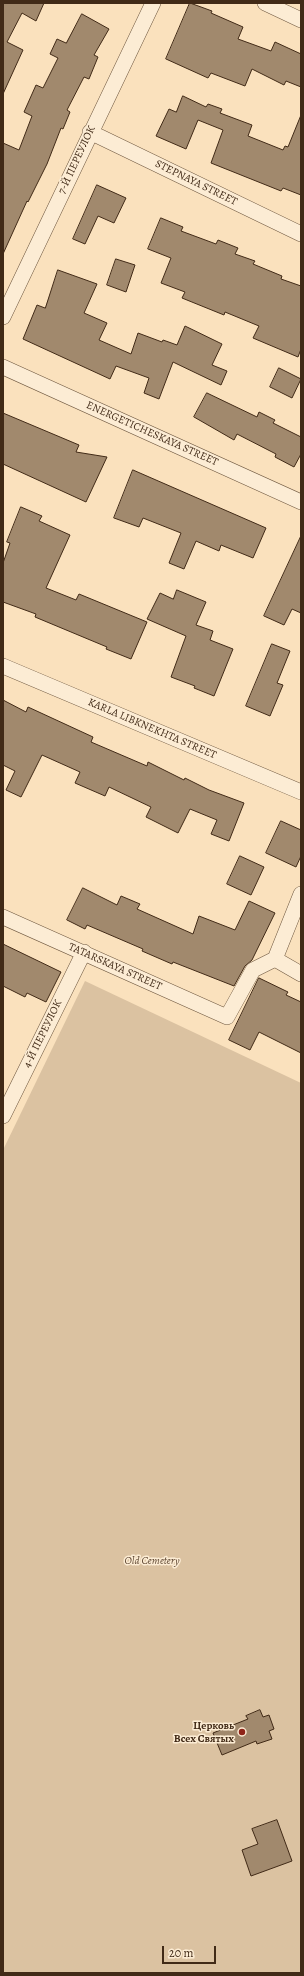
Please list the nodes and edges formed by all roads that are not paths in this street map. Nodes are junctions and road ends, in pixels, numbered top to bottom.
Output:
1 (153, 3) edge
2 (265, 3) edge
3 (301, 20) edge
4 (90, 132) junction
5 (301, 234) edge
6 (3, 317) edge
7 (3, 367) edge
8 (301, 502) edge
9 (3, 666) edge
10 (301, 792) edge
11 (301, 894) edge
12 (3, 917) edge
13 (84, 952) junction
14 (275, 959) junction
15 (301, 974) edge
16 (3, 1116) edge

1 - 4 street, 7-Й ПЕРЕУЛОК
2 - 3 street
4 - 5 street, STEPNAYA STREET
4 - 6 street, 7-Й ПЕРЕУЛОК
7 - 8 street, ENERGETICHESKAYA STREET
9 - 10 street, KARLA LIBKNEKHTA STREET
11 - 14 street
12 - 13 street, TATARSKAYA STREET
13 - 14 street, TATARSKAYA STREET
13 - 16 street, 4-Й ПЕРЕУЛОК
14 - 15 street

